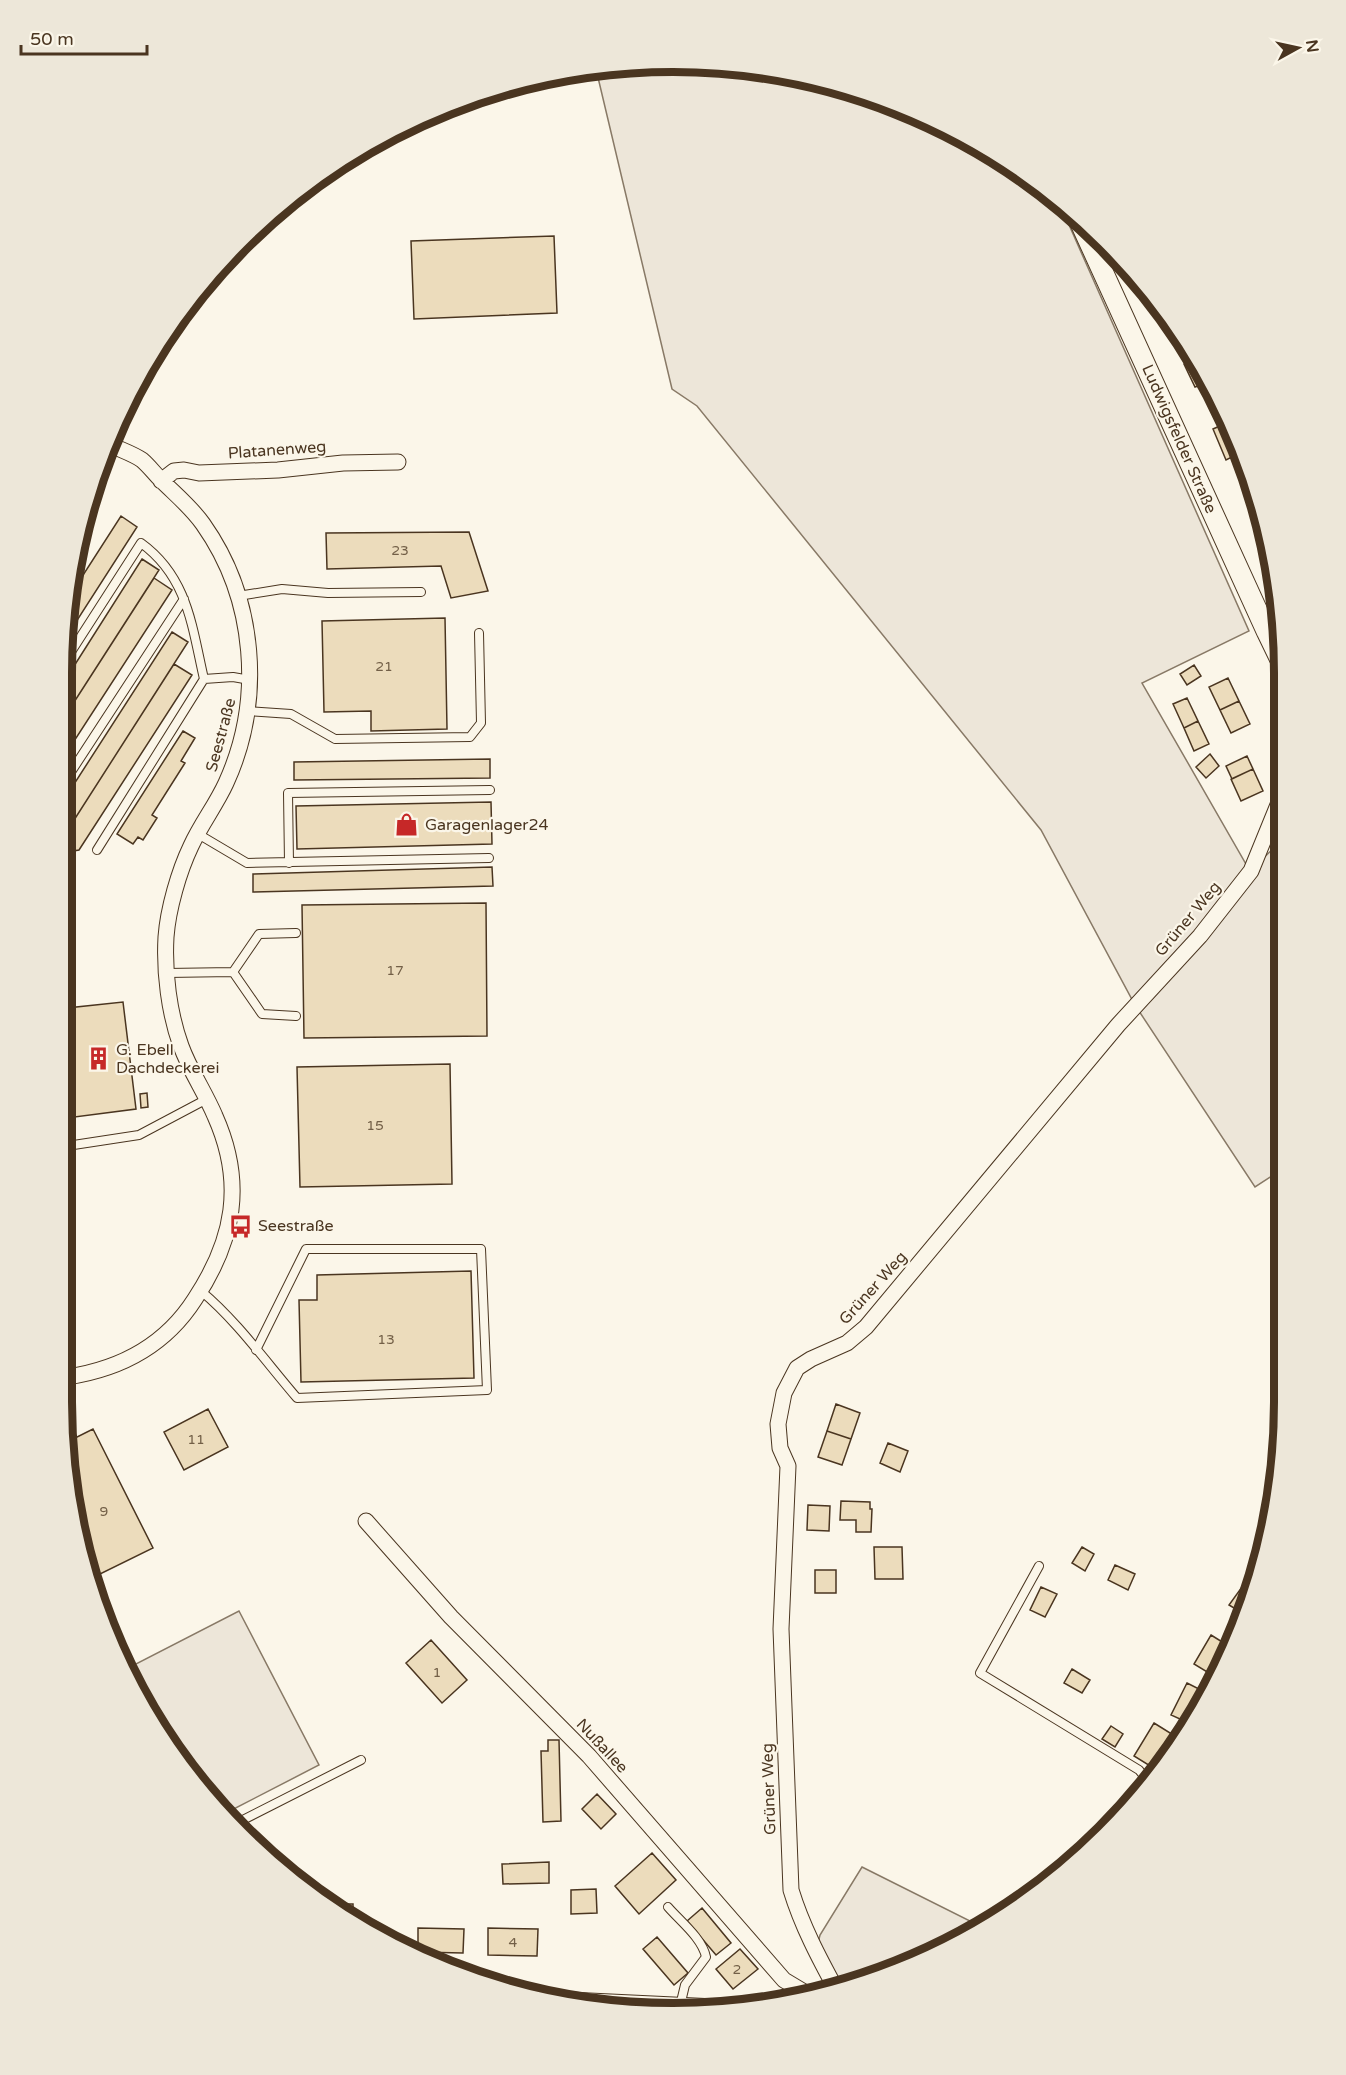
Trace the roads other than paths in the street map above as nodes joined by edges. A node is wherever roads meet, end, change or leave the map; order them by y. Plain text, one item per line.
1 (1087, 238) edge
2 (116, 448) edge
3 (398, 462) dead end
4 (161, 481) junction
5 (421, 592) dead end
6 (238, 596) junction
7 (184, 600) junction
8 (479, 633) dead end
9 (1273, 646) edge
10 (73, 649) edge
11 (204, 679) junction
12 (250, 680) junction
13 (248, 711) junction
14 (72, 769) edge
15 (490, 790) dead end
16 (1274, 815) edge
17 (198, 834) junction
18 (97, 850) dead end
19 (489, 858) dead end
20 (289, 863) junction
21 (296, 933) dead end
22 (233, 972) junction
23 (167, 973) junction
24 (296, 1016) dead end
25 (207, 1099) junction
26 (72, 1145) edge
27 (201, 1291) junction
28 (256, 1350) junction
29 (72, 1376) edge
30 (366, 1521) dead end
31 (1039, 1566) dead end
32 (361, 1760) dead end
33 (1144, 1776) edge
34 (242, 1820) edge
35 (668, 1907) dead end
36 (832, 1982) edge
37 (799, 1989) edge
38 (681, 2003) edge

1 - 9 street, Ludwigsfelder Straße
2 - 4 street, Seestraße
3 - 4 street, Platanenweg
4 - 6 street, Seestraße
5 - 6 lane
6 - 12 street, Seestraße
7 - 10 lane
7 - 11 lane
7 - 14 lane
8 - 13 lane
11 - 12 lane
11 - 18 lane
12 - 13 street, Seestraße
13 - 17 street, Seestraße
15 - 20 lane
16 - 36 street, Grüner Weg
17 - 20 lane
17 - 23 street, Seestraße
19 - 20 lane
21 - 22 lane
22 - 23 lane
22 - 24 lane
23 - 25 street, Seestraße
25 - 26 lane
25 - 27 street, Seestraße
27 - 28 lane
27 - 29 street, Seestraße
28 - 28 lane
30 - 37 street, Nußallee
31 - 33 lane
32 - 34 lane
35 - 38 lane

